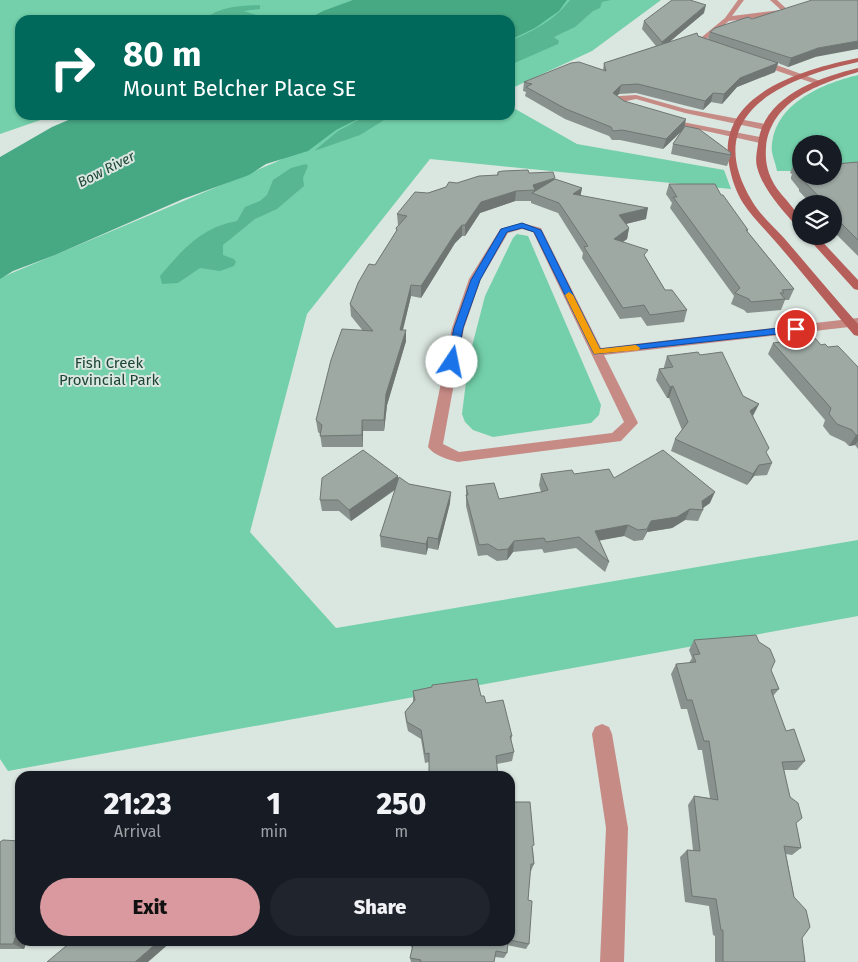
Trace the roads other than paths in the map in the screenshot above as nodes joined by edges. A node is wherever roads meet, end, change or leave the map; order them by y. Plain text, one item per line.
1 (741, 0) edge
2 (773, 0) edge
3 (727, 19) junction
4 (717, 48) edge
5 (745, 57) edge
6 (858, 60) edge
7 (858, 70) edge
8 (800, 75) junction
9 (819, 82) junction
10 (642, 113) edge
11 (660, 118) edge
12 (738, 122) junction
13 (764, 127) junction
14 (733, 135) junction
15 (760, 140) junction
16 (792, 214) edge
17 (819, 245) edge
18 (858, 287) edge
19 (855, 325) edge
20 (597, 352) junction
21 (602, 734) dead end
22 (612, 962) edge

1 - 3 street
2 - 3 street
3 - 4 street
5 - 8 street
6 - 8 street
7 - 9 street
8 - 9 street
8 - 12 street
9 - 13 street
10 - 12 street
11 - 14 street
12 - 13 street
12 - 14 street
13 - 15 street
14 - 15 street
14 - 19 street
15 - 16 street
17 - 18 street
19 - 20 street
20 - 20 street
21 - 22 street

